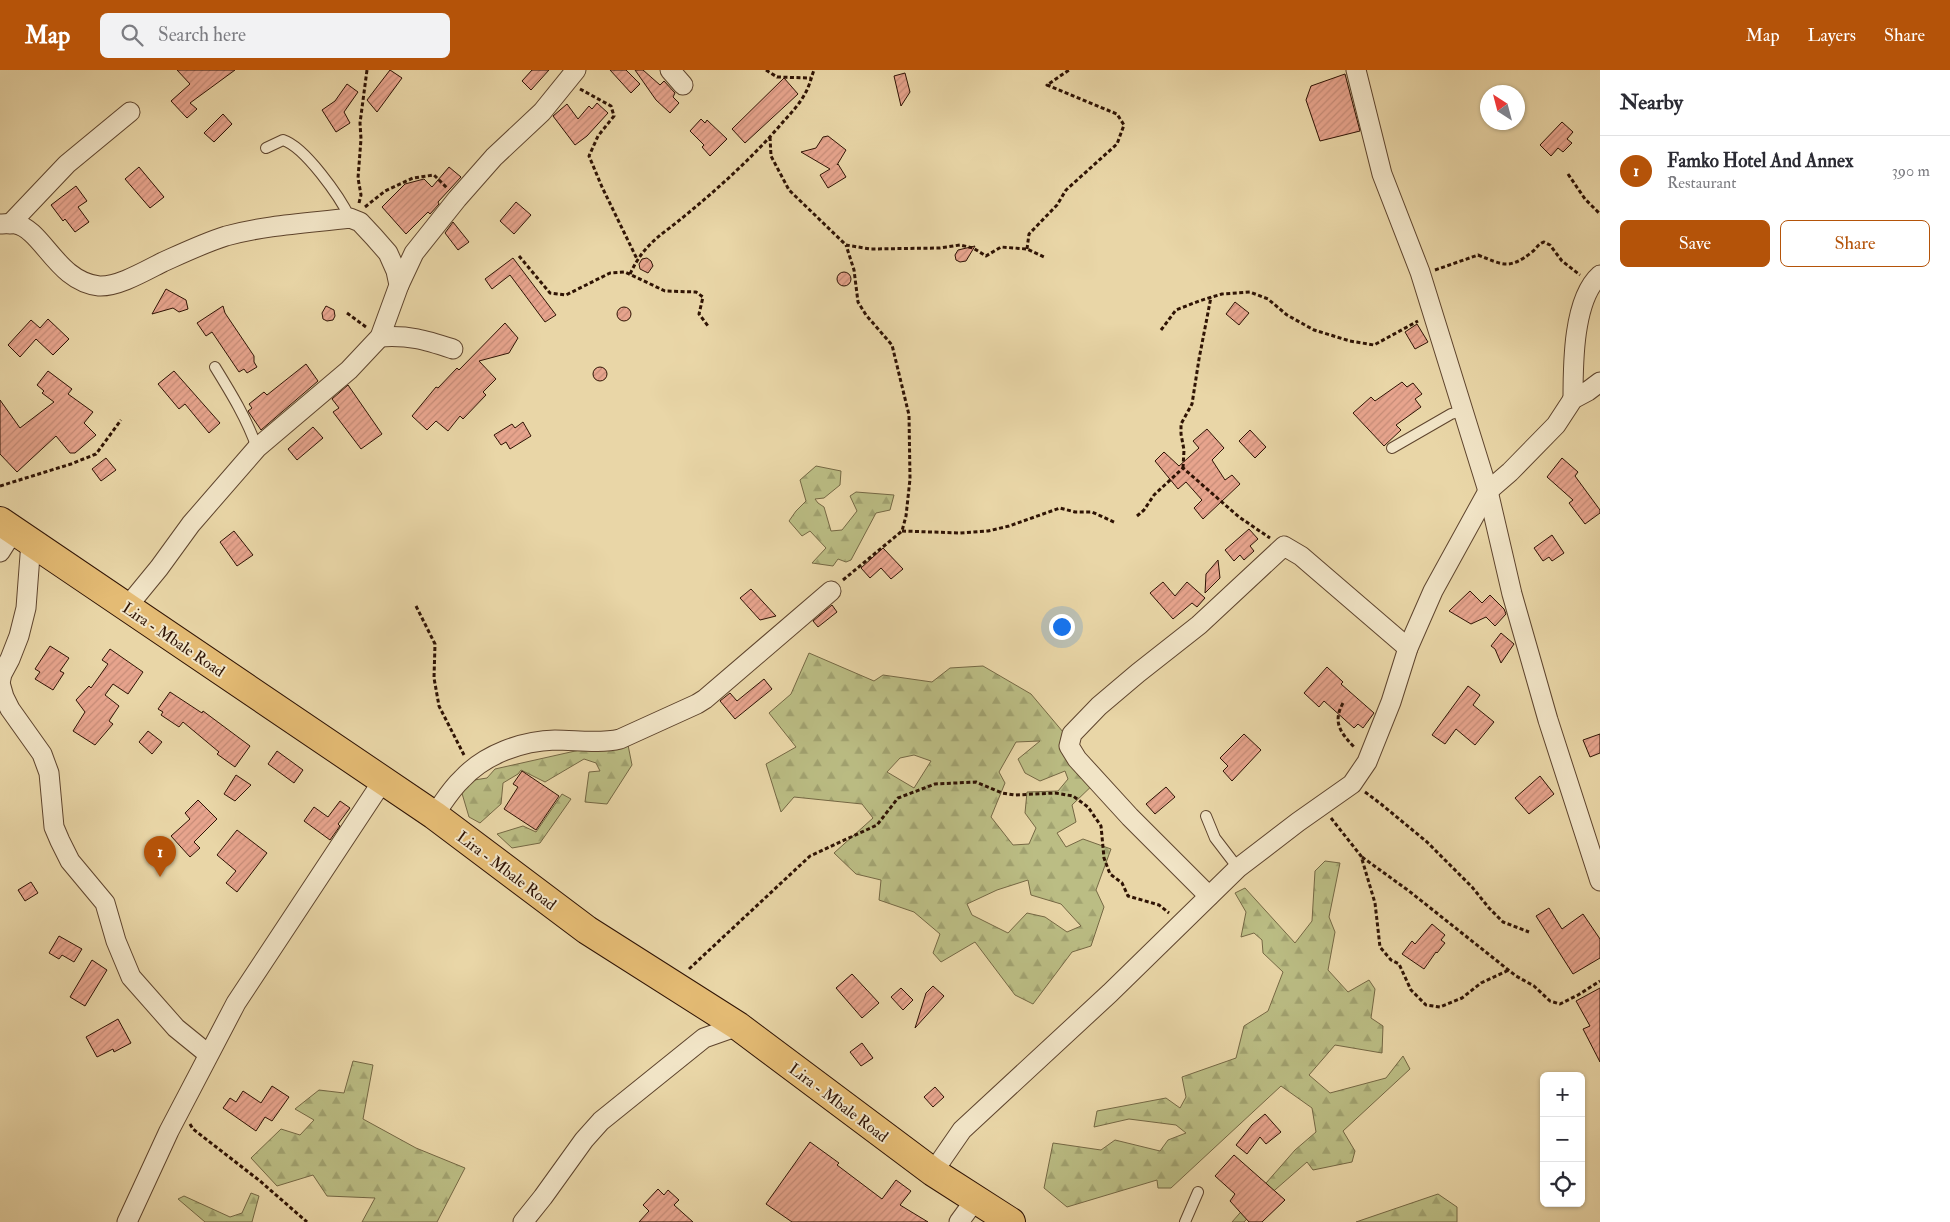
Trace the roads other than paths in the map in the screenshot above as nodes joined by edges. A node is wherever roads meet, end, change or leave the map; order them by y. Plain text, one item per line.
1 (670, 70) edge
2 (1356, 70) edge
3 (572, 76) edge
4 (683, 85) dead end
5 (130, 112) dead end
6 (266, 148) dead end
7 (353, 219) junction
8 (5, 224) edge
9 (1596, 278) edge
10 (399, 284) junction
11 (380, 337) junction
12 (453, 349) dead end
13 (215, 367) dead end
14 (1600, 382) edge
15 (1573, 399) junction
16 (1462, 410) junction
17 (257, 448) junction
18 (1392, 448) dead end
19 (1488, 491) junction
20 (11, 536) edge
21 (831, 591) road end
22 (127, 607) junction
23 (1408, 648) junction
24 (0, 683) edge
25 (382, 782) junction
26 (434, 816) junction
27 (1206, 816) dead end
28 (1238, 868) junction
29 (1600, 881) edge
30 (1209, 896) junction
31 (738, 1026) junction
32 (208, 1054) junction
33 (933, 1172) junction
34 (1198, 1192) dead end
35 (975, 1200) junction
36 (127, 1222) edge
37 (523, 1222) edge
38 (960, 1222) edge
39 (1012, 1222) edge
40 (1185, 1222) edge

1 - 4 street
2 - 16 street
3 - 10 street
5 - 8 street
6 - 7 lane
7 - 8 street
7 - 10 street
9 - 15 street
10 - 11 street
11 - 12 street
11 - 17 street
13 - 17 lane
14 - 15 street
15 - 19 street
16 - 18 lane
16 - 19 street
17 - 22 street
19 - 23 street
19 - 29 street
20 - 22 main road, Lira - Mbale Road
20 - 24 street
21 - 26 street
22 - 25 main road, Lira - Mbale Road
23 - 28 street
23 - 30 street
24 - 32 street
25 - 26 main road, Lira - Mbale Road
25 - 32 street
26 - 31 main road, Lira - Mbale Road
27 - 28 lane
28 - 30 street
30 - 33 street
31 - 33 main road, Lira - Mbale Road
31 - 37 street
32 - 36 street
33 - 35 main road, Lira - Mbale Road
34 - 40 lane
35 - 38 street
35 - 39 main road, Lira - Mbale Road

